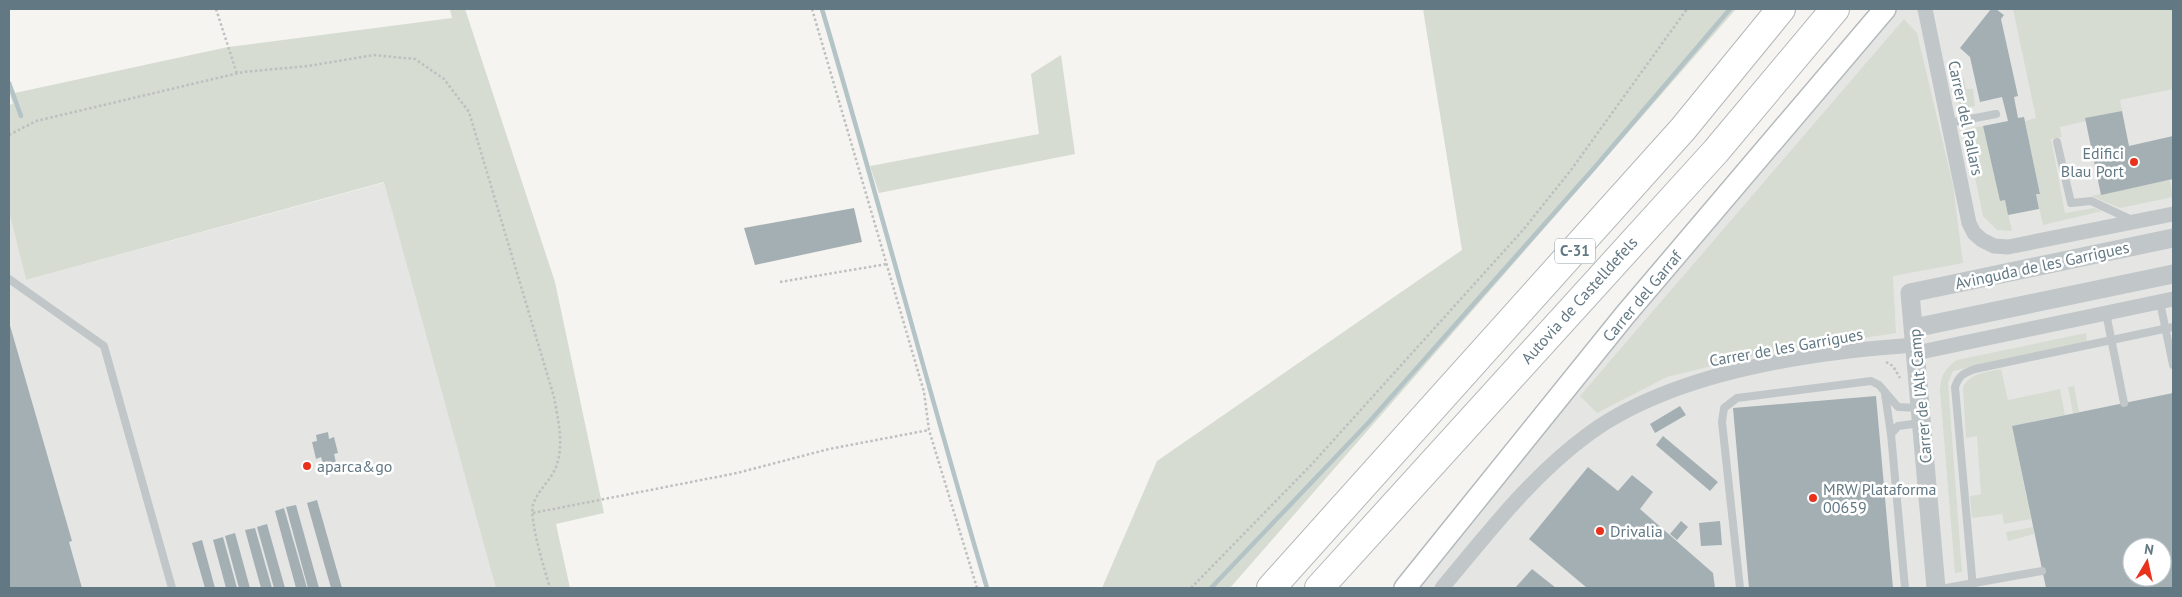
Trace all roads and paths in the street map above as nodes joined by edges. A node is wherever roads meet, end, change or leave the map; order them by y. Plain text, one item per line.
1 (216, 9) edge
2 (812, 9) edge
3 (1687, 9) edge
4 (1781, 9) edge
5 (1835, 9) edge
6 (1885, 9) edge
7 (1925, 9) edge
8 (237, 74) junction
9 (1996, 114) dead end
10 (1949, 123) junction
11 (9, 135) edge
12 (2058, 142) dead end
13 (2173, 214) edge
14 (2136, 222) junction
15 (1974, 233) joint
16 (2173, 238) edge
17 (887, 264) junction
18 (2173, 274) edge
19 (9, 279) edge
20 (780, 282) dead end
21 (1910, 293) joint
22 (2167, 301) edge
23 (2106, 313) junction
24 (2169, 328) edge
25 (2111, 340) junction
26 (1915, 342) junction
27 (2173, 365) edge
28 (1884, 392) junction
29 (2124, 403) dead end
30 (1922, 415) junction
31 (929, 430) junction
32 (1891, 434) junction
33 (533, 513) junction
34 (2042, 571) dead end
35 (1973, 587) edge
36 (172, 588) edge
37 (550, 588) edge
38 (977, 588) edge
39 (1191, 588) edge
40 (1271, 588) edge
41 (1319, 588) edge
42 (1406, 588) edge
43 (1442, 588) edge
44 (1740, 588) edge
45 (1905, 588) edge
46 (1936, 588) edge
47 (1946, 588) edge

1 - 8 path
2 - 17 path
3 - 39 path
4 - 40 highway, C-31
5 - 41 highway, Autovia de Castelldefels / C-31
6 - 42 main road, Carrer del Garraf
7 - 10 street, Carrer del Pallars
8 - 11 path
8 - 33 path
9 - 10 lane
10 - 15 street, Carrer del Pallars
12 - 14 lane
13 - 14 street, Avinguda de les Garrigues
14 - 15 street, Avinguda de les Garrigues
16 - 21 street, Avinguda de les Garrigues
17 - 20 path
17 - 31 path
18 - 26 street
19 - 36 lane
21 - 26 street, Carrer de l'Alt Camp
22 - 23 street
22 - 24 lane
23 - 25 lane
23 - 26 street
24 - 25 lane
24 - 27 lane
25 - 29 lane
25 - 35 lane
26 - 30 street, Carrer de l'Alt Camp
26 - 43 street, Carrer de les Garrigues
28 - 30 lane
28 - 32 lane
28 - 44 lane
30 - 32 lane
30 - 46 street, Carrer de l'Alt Camp
31 - 33 path
31 - 38 path
32 - 45 lane
33 - 37 path
34 - 35 lane
35 - 47 lane

